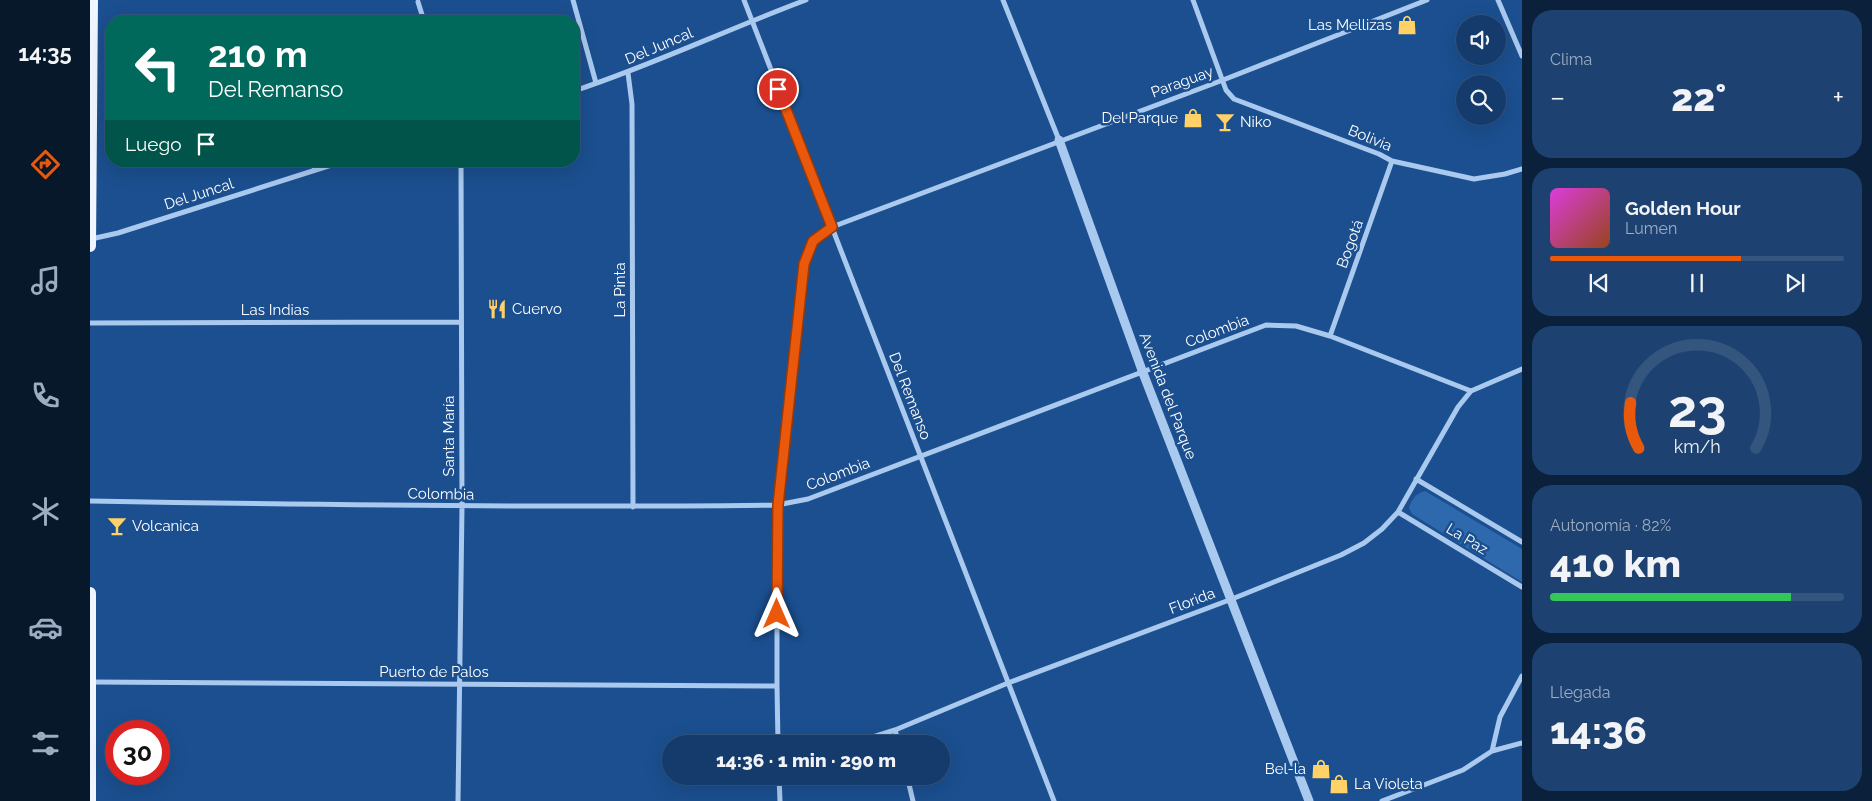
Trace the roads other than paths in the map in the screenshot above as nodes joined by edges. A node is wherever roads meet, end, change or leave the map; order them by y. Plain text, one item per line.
1 (92, 0) edge
2 (573, 0) edge
3 (744, 0) edge
4 (806, 0) edge
5 (1003, 0) edge
6 (1193, 0) edge
7 (1427, 0) edge
8 (1498, 0) edge
9 (418, 2) dead end
10 (422, 15) edge
11 (577, 15) edge
12 (752, 20) junction
13 (580, 25) edge
14 (1522, 56) edge
15 (628, 73) junction
16 (1223, 80) junction
17 (596, 83) junction
18 (580, 89) edge
19 (1059, 140) junction
20 (1392, 161) junction
21 (314, 167) edge
22 (325, 167) edge
23 (461, 167) edge
24 (1522, 169) edge
25 (315, 170) junction
26 (832, 227) junction
27 (90, 239) edge
28 (90, 246) edge
29 (461, 322) junction
30 (90, 323) edge
31 (1330, 336) junction
32 (1522, 369) edge
33 (1144, 372) junction
34 (1471, 391) junction
35 (919, 456) junction
36 (1416, 479) junction
37 (90, 501) edge
38 (778, 505) junction
39 (462, 507) junction
40 (632, 507) junction
41 (1398, 512) junction
42 (1522, 542) edge
43 (1522, 587) edge
44 (90, 593) edge
45 (1232, 599) junction
46 (1522, 676) edge
47 (91, 682) edge
48 (1008, 683) junction
49 (459, 684) junction
50 (777, 686) junction
51 (895, 730) junction
52 (778, 735) edge
53 (879, 735) edge
54 (896, 735) edge
55 (1522, 743) edge
56 (1492, 751) junction
57 (779, 785) edge
58 (909, 785) edge
59 (90, 801) edge
60 (458, 801) edge
61 (780, 801) edge
62 (913, 801) edge
63 (1054, 801) edge
64 (1309, 801) edge
65 (1382, 801) edge

1 - 27 main road
2 - 11 street
3 - 12 street, Del Remanso
4 - 12 street, Del Juncal
5 - 19 street, Avenida del Parque
6 - 16 street, Bolivia
7 - 16 street, Paraguay
8 - 14 street
9 - 10 street
12 - 15 street, Del Juncal
12 - 26 street, Del Remanso
13 - 17 street
15 - 17 street, Del Juncal
15 - 40 street, La Pinta
16 - 19 street, Paraguay
16 - 20 street, Bolivia
17 - 18 street, Del Juncal
19 - 26 street, Paraguay
19 - 33 street, Avenida del Parque
20 - 24 street, Bolivia
20 - 31 street, Bogotá
21 - 25 street
22 - 25 street, Del Juncal
23 - 29 street, Santa María
25 - 27 street, Del Juncal
26 - 35 street, Del Remanso
26 - 38 street, Paraguay
27 - 28 main road
29 - 30 street, Las Indias
29 - 39 street, Santa María
31 - 33 street, Colombia
31 - 34 street, Colombia
32 - 34 street
33 - 35 street, Colombia
33 - 45 street, Avenida del Parque
34 - 36 street, Florida
35 - 38 street, Colombia
35 - 48 street, Del Remanso
36 - 41 street, Florida
36 - 42 street, La Paz
37 - 39 street, Colombia
38 - 40 street, Colombia
38 - 50 street, Paraguay
39 - 40 street, Colombia
39 - 49 street, Santa María
41 - 43 street, La Paz
41 - 45 street, Florida
44 - 47 main road
45 - 48 street, Florida
45 - 64 street, Avenida del Parque
46 - 56 street
47 - 49 street, Puerto de Palos
47 - 59 main road
48 - 51 street, Florida
48 - 63 street, Del Remanso
49 - 50 street, Puerto de Palos
49 - 60 street, Santa María
50 - 52 street, Paraguay
51 - 53 street, Florida
51 - 54 street
55 - 56 street
56 - 65 street
57 - 61 street
58 - 62 street

